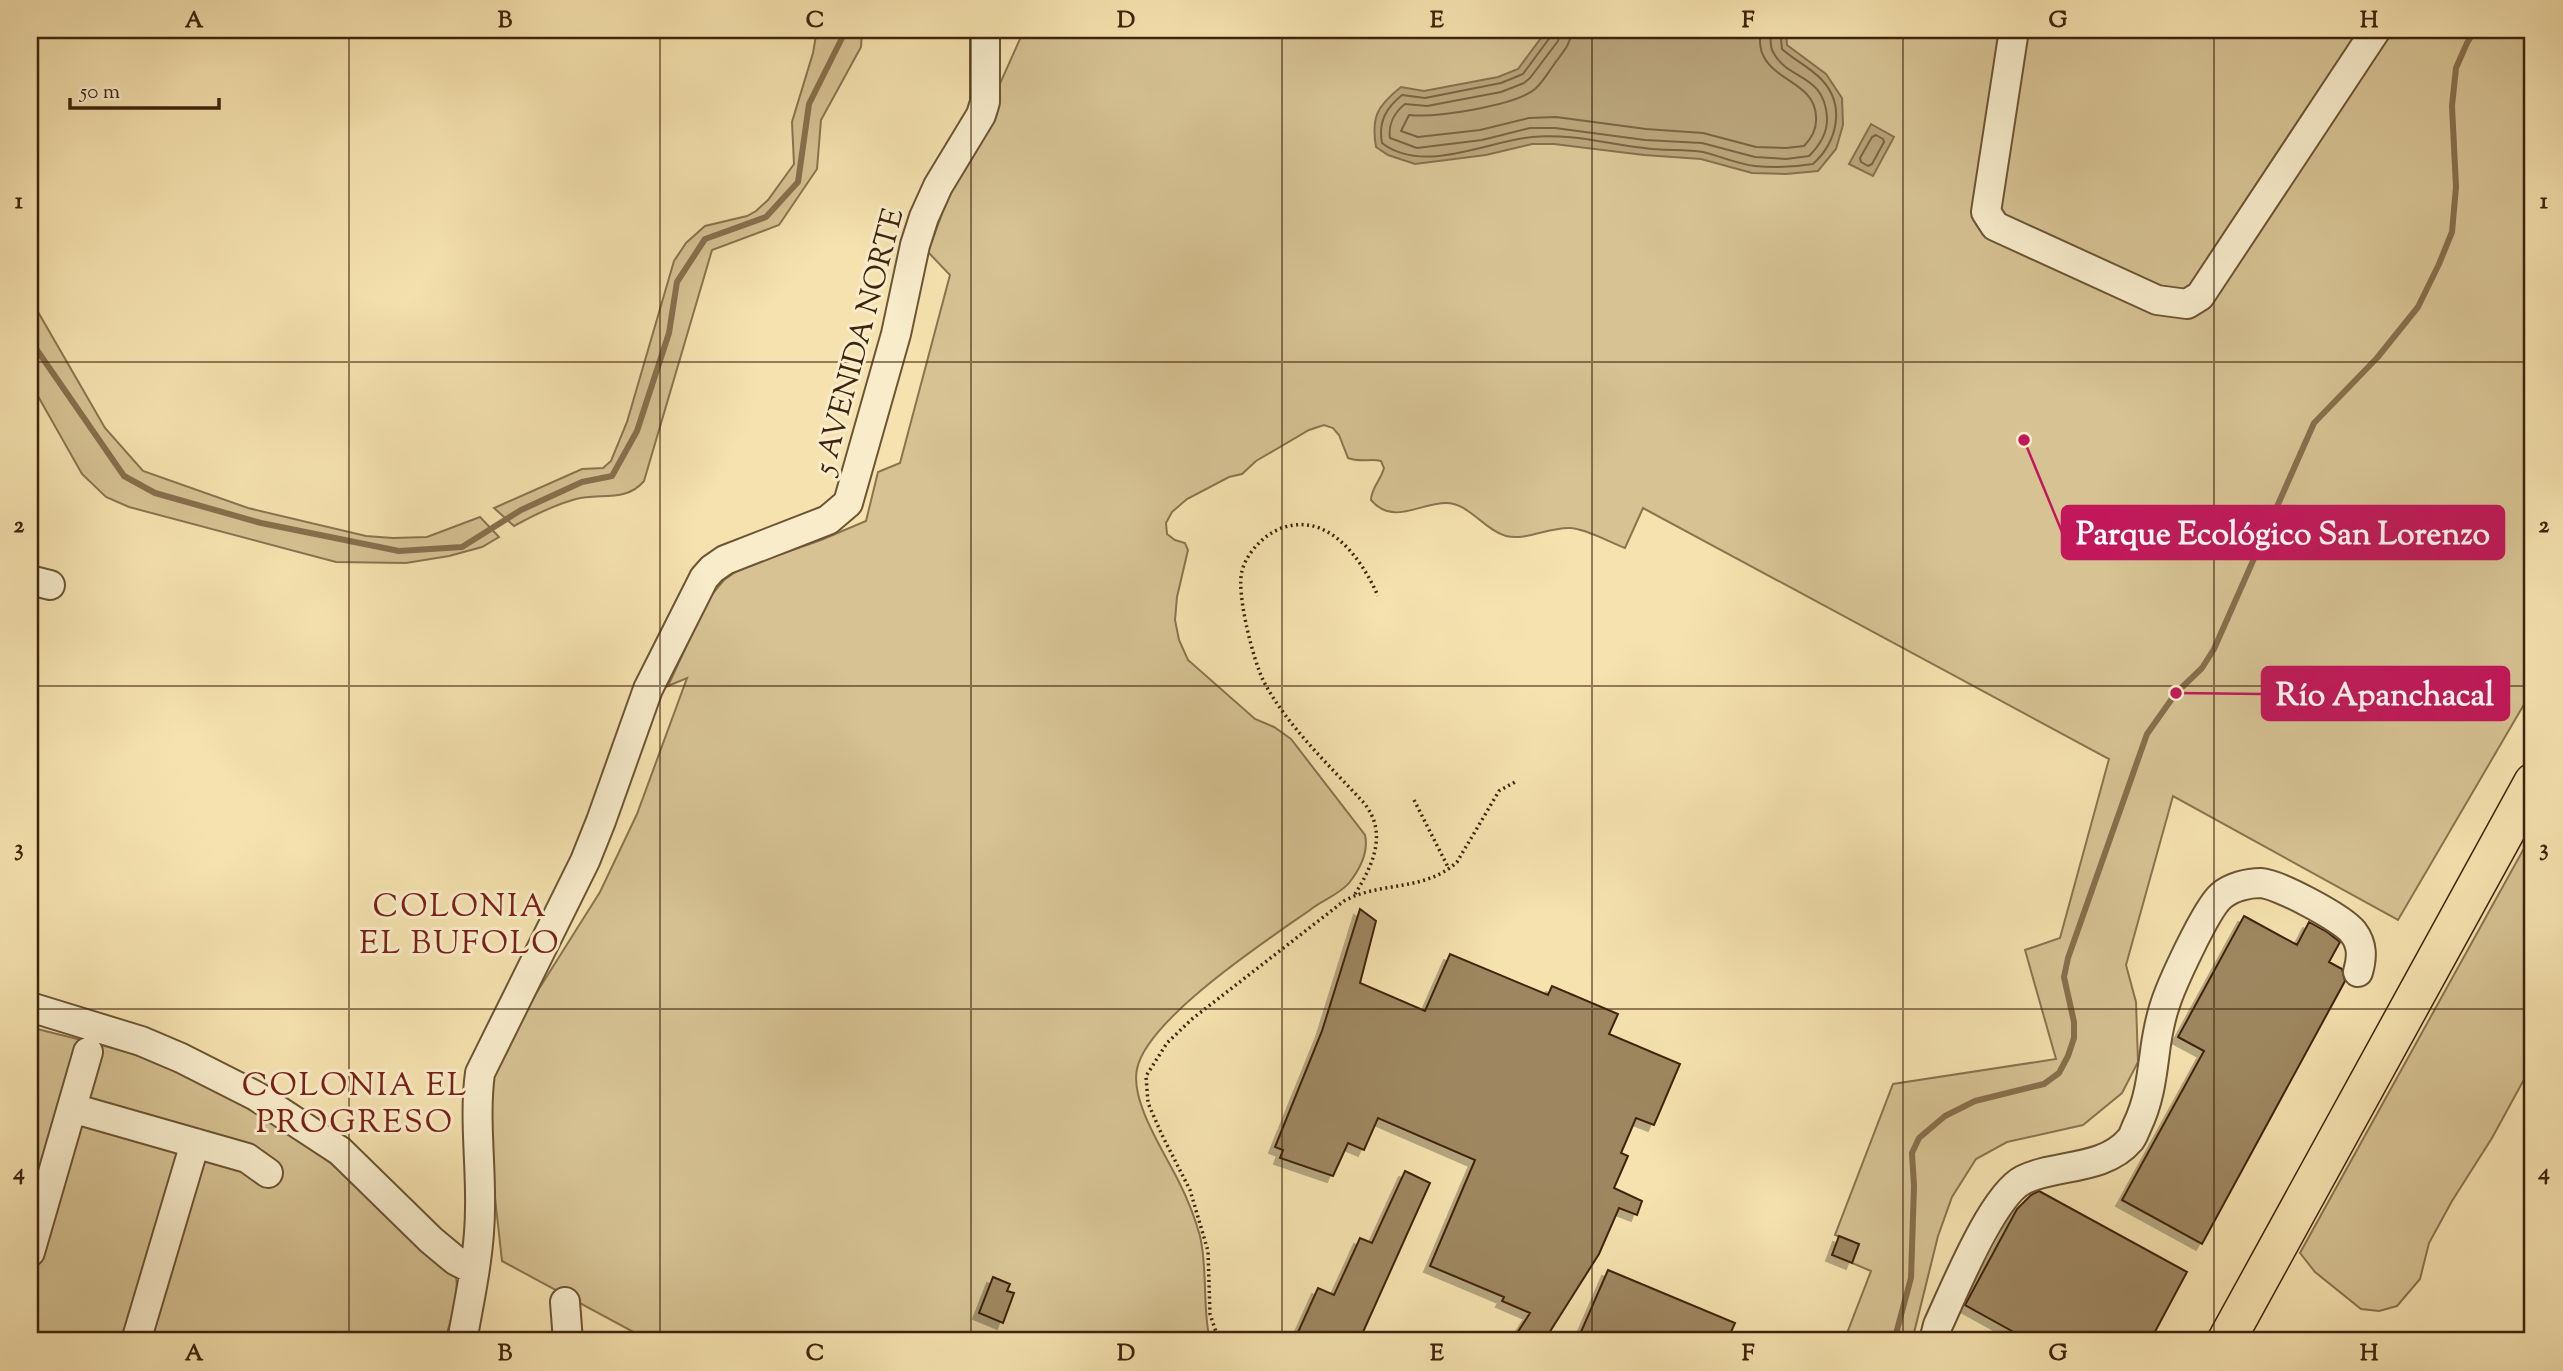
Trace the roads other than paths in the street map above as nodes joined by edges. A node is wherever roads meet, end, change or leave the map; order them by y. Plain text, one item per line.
1 (985, 30) edge
2 (2014, 30) edge
3 (2376, 30) edge
4 (2533, 782) edge
5 (2358, 972) dead end
6 (30, 1007) edge
7 (88, 1052) dead end
8 (72, 1108) junction
9 (195, 1143) junction
10 (268, 1173) dead end
11 (30, 1252) edge
12 (474, 1270) junction
13 (565, 1302) dead end
14 (136, 1341) edge
15 (463, 1341) edge
16 (568, 1341) edge
17 (1934, 1341) edge
18 (2226, 1341) edge

1 - 12 street, 5 AVENIDA NORTE
2 - 3 street
4 - 18 main road
5 - 17 street
6 - 12 street
7 - 8 street
8 - 9 street
8 - 11 street
9 - 10 street
9 - 14 street
12 - 15 street, 5 AVENIDA NORTE
13 - 16 street

